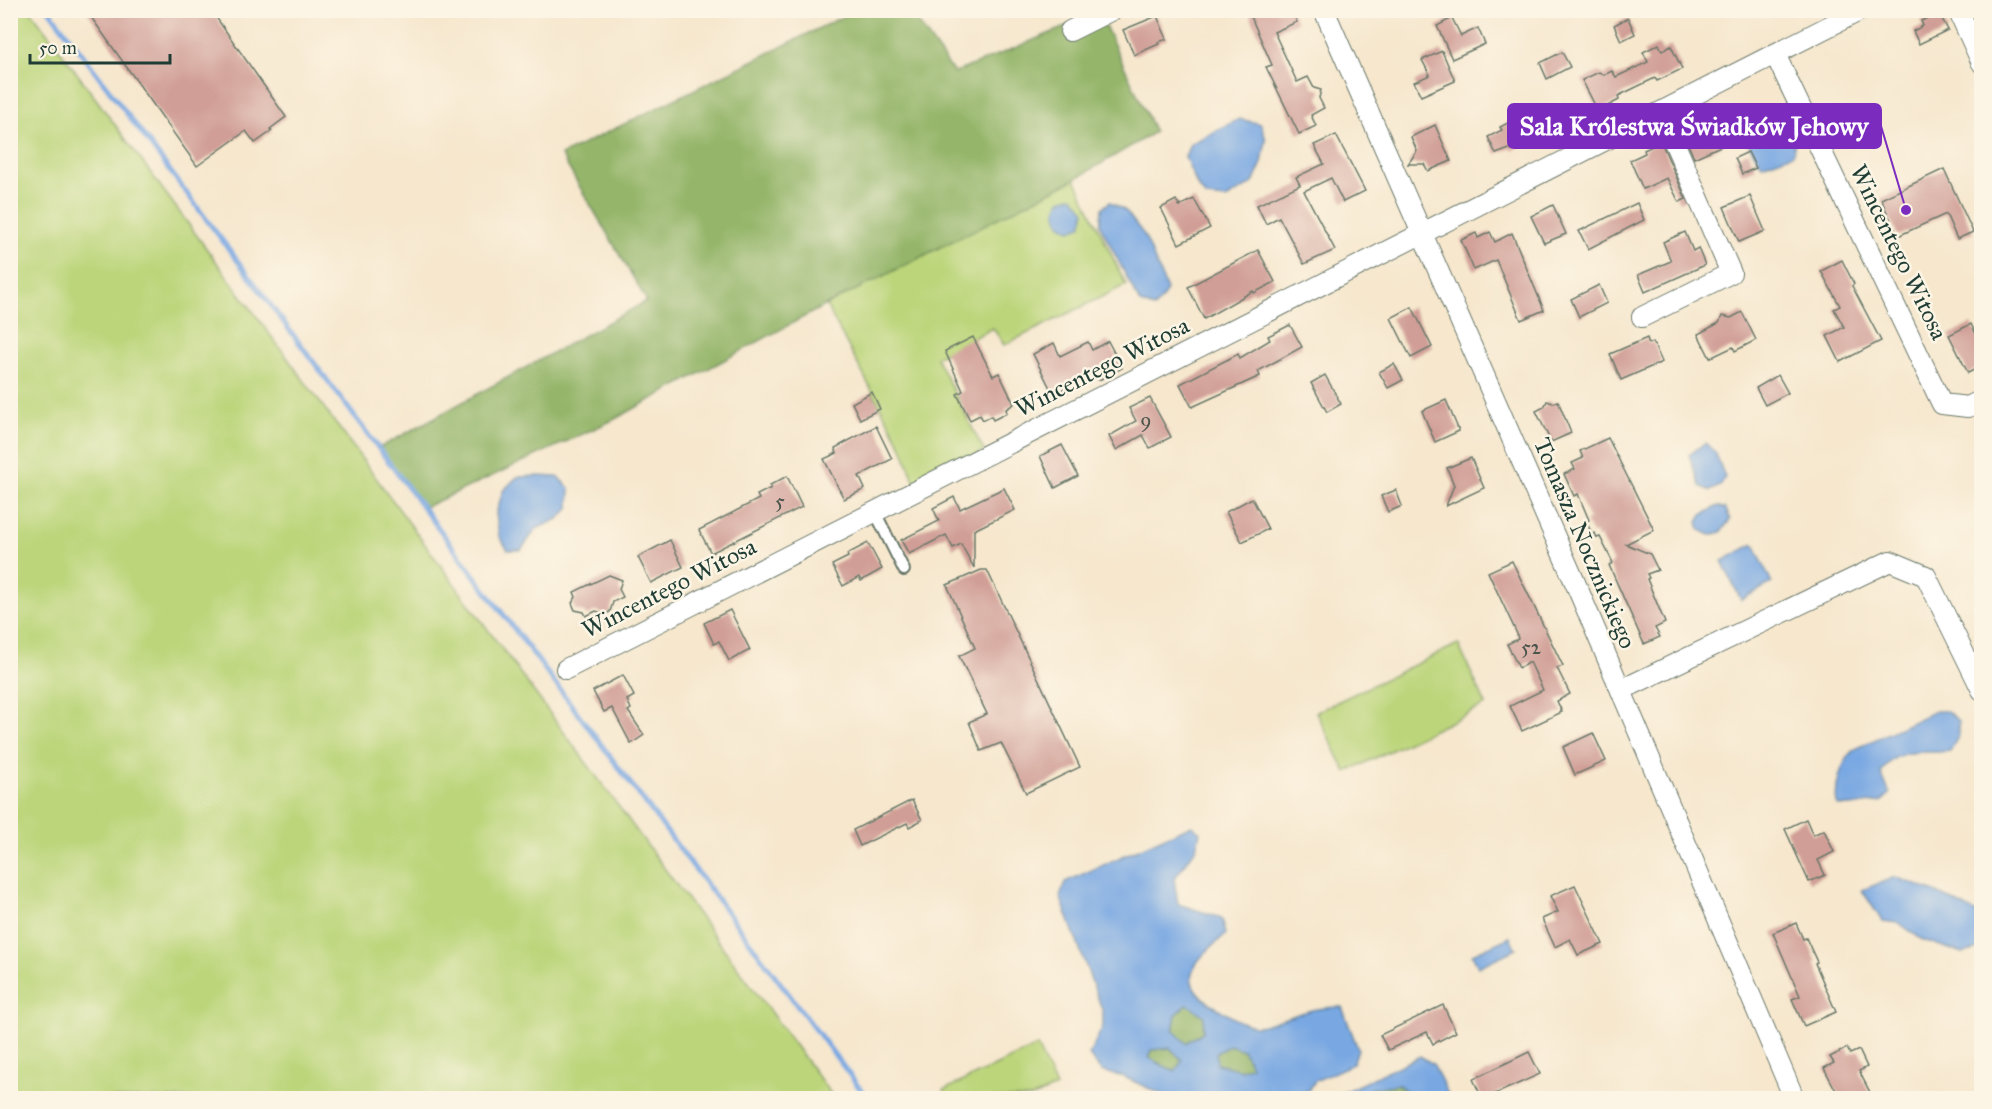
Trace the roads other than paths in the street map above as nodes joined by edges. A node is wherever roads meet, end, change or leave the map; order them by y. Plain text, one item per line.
1 (1112, 10) edge
2 (1324, 10) edge
3 (1861, 10) edge
4 (1958, 10) edge
5 (1070, 31) dead end
6 (1775, 54) junction
7 (1982, 63) edge
8 (1661, 112) junction
9 (1423, 233) junction
10 (1642, 317) dead end
11 (1982, 400) edge
12 (874, 512) junction
13 (904, 570) dead end
14 (567, 669) dead end
15 (1621, 690) junction
16 (1982, 690) edge
17 (1794, 1098) edge

1 - 5 street
2 - 9 street, Tomasza Nocznickiego
3 - 6 street, Wincentego Witosa
4 - 7 street
6 - 8 street, Wincentego Witosa
6 - 11 street, Wincentego Witosa
8 - 9 street, Wincentego Witosa
8 - 10 street
9 - 12 street, Wincentego Witosa
9 - 15 street, Tomasza Nocznickiego
12 - 13 lane
12 - 14 street, Wincentego Witosa
15 - 16 street
15 - 17 street, Tomasza Nocznickiego

